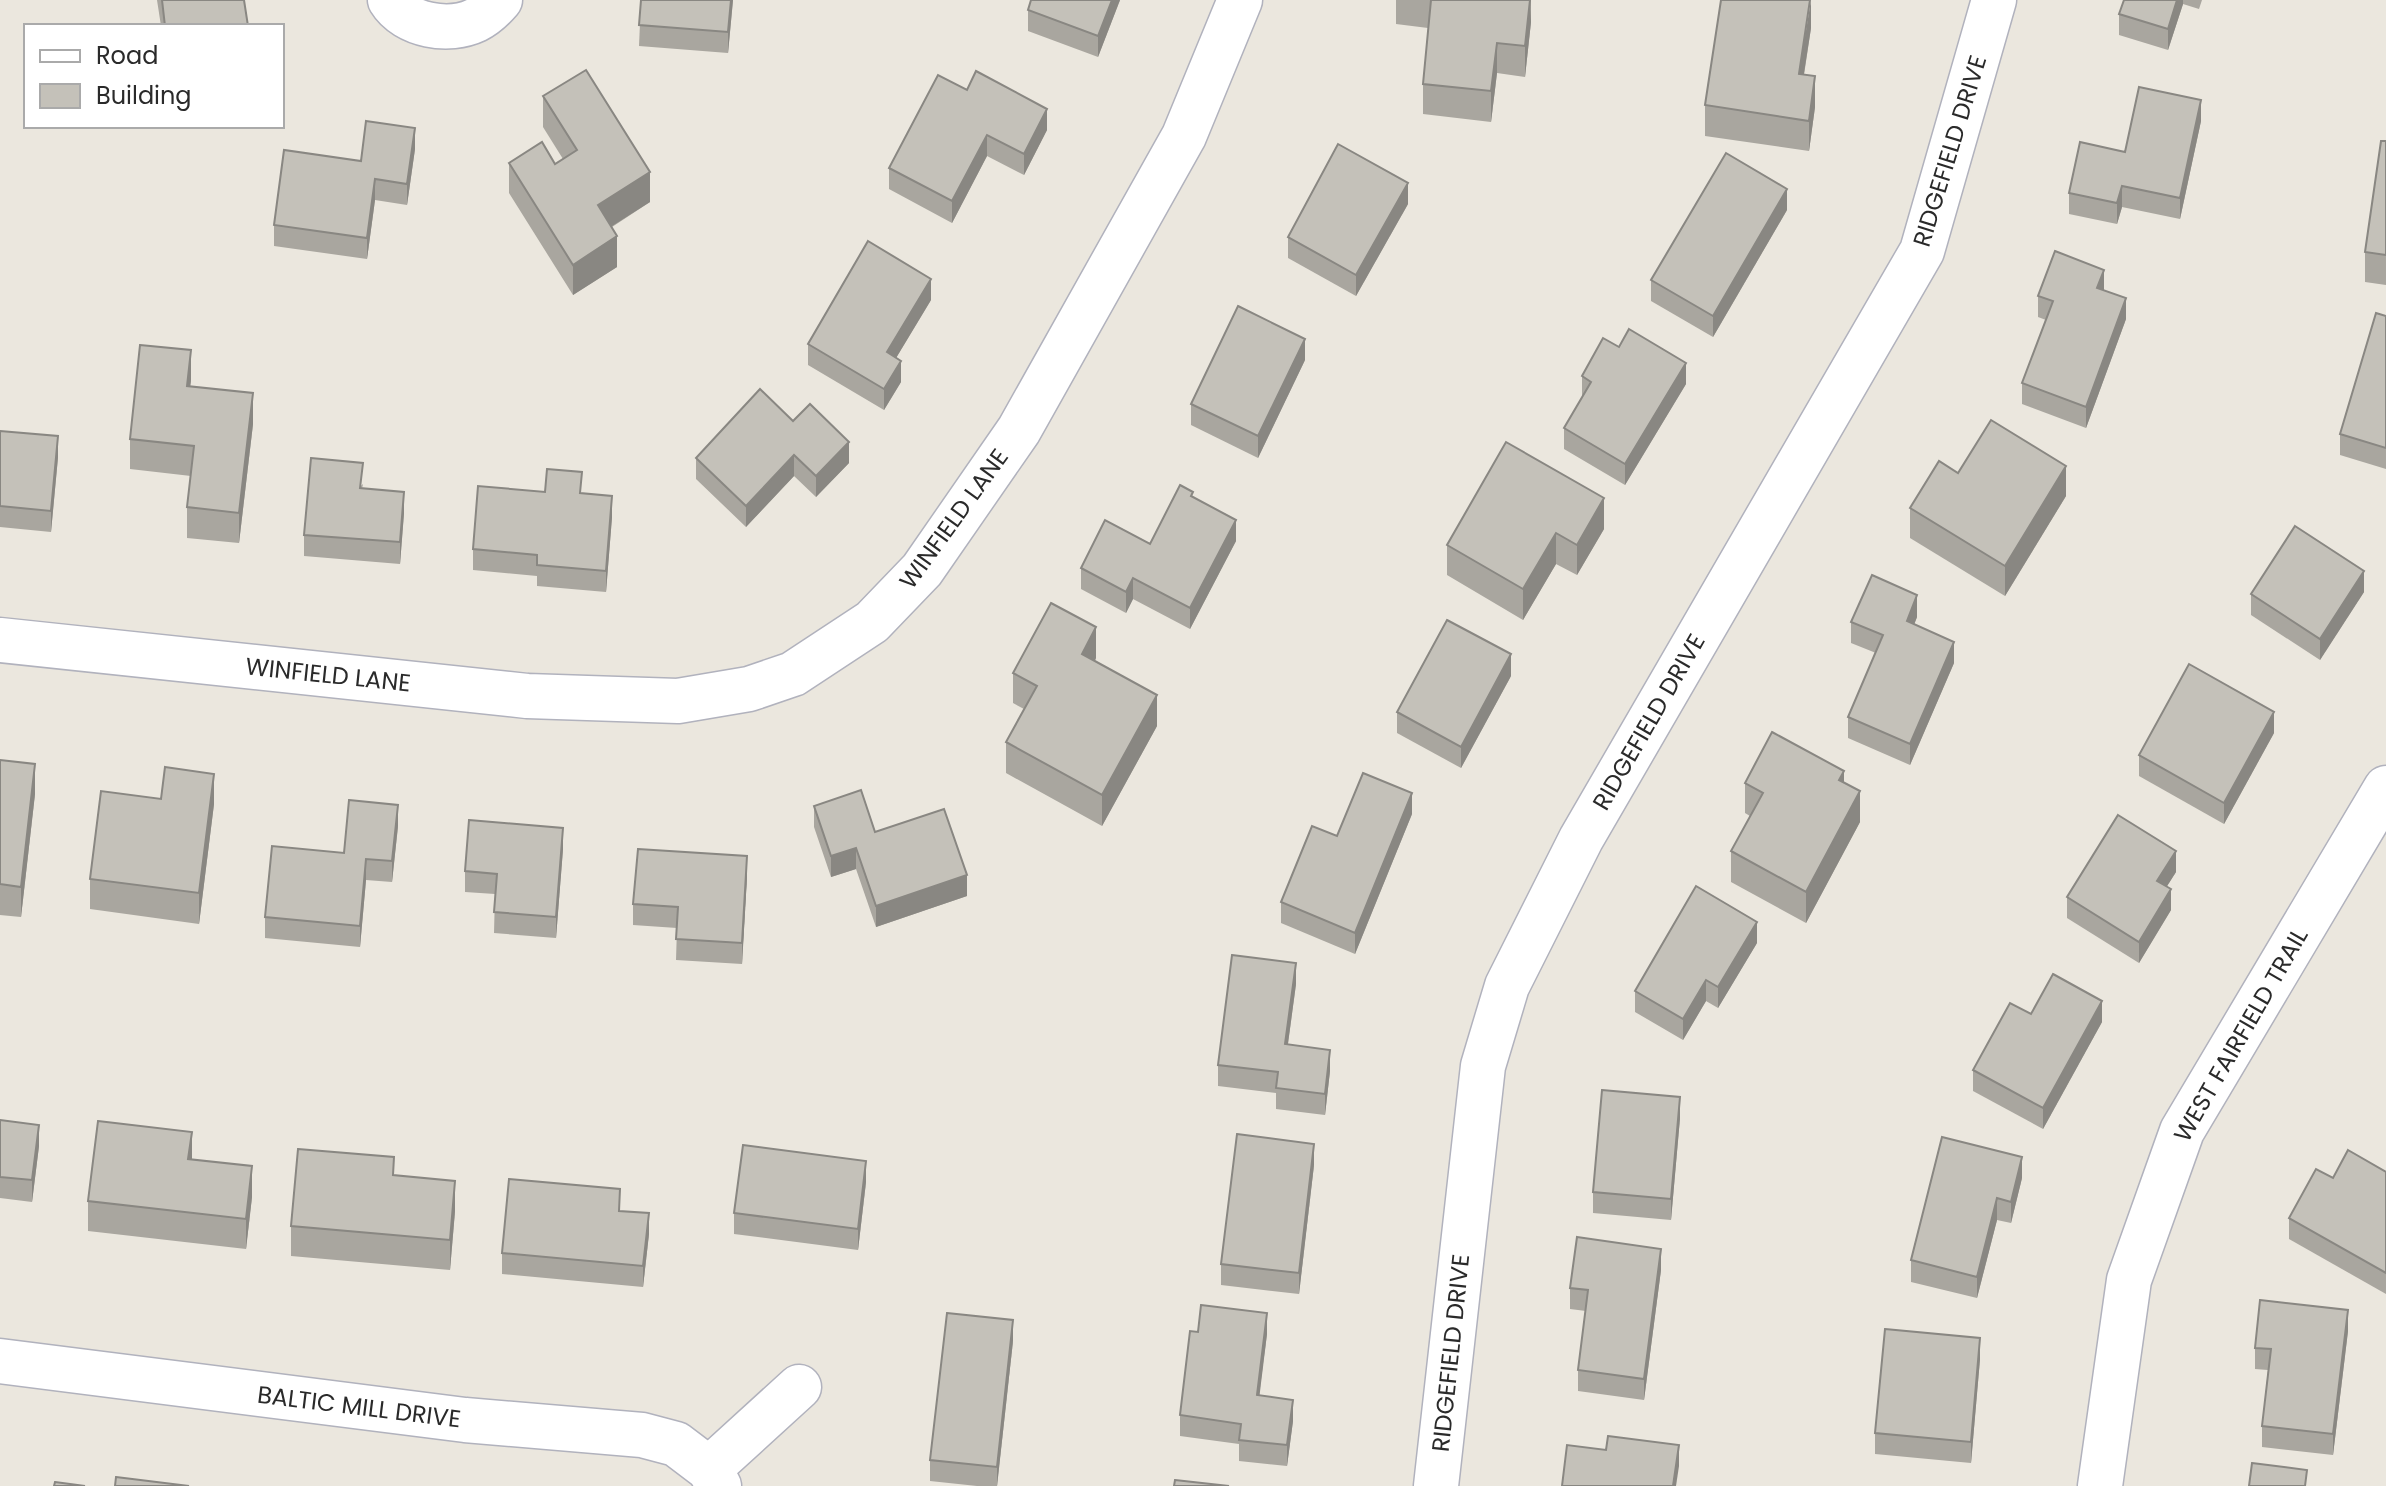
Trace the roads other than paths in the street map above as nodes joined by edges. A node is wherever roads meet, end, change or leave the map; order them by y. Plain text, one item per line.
1 (390, 0) edge
2 (500, 0) edge
3 (1240, 0) edge
4 (1994, 0) edge
5 (0, 640) edge
6 (2386, 788) edge
7 (0, 1361) edge
8 (799, 1387) dead end
9 (714, 1477) edge
10 (1436, 1486) edge
11 (2100, 1486) edge

1 - 2 street
3 - 5 street, WINFIELD LANE
4 - 10 street, RIDGEFIELD DRIVE
6 - 11 street, WEST FAIRFIELD TRAIL
7 - 9 street, BALTIC MILL DRIVE
8 - 9 street

